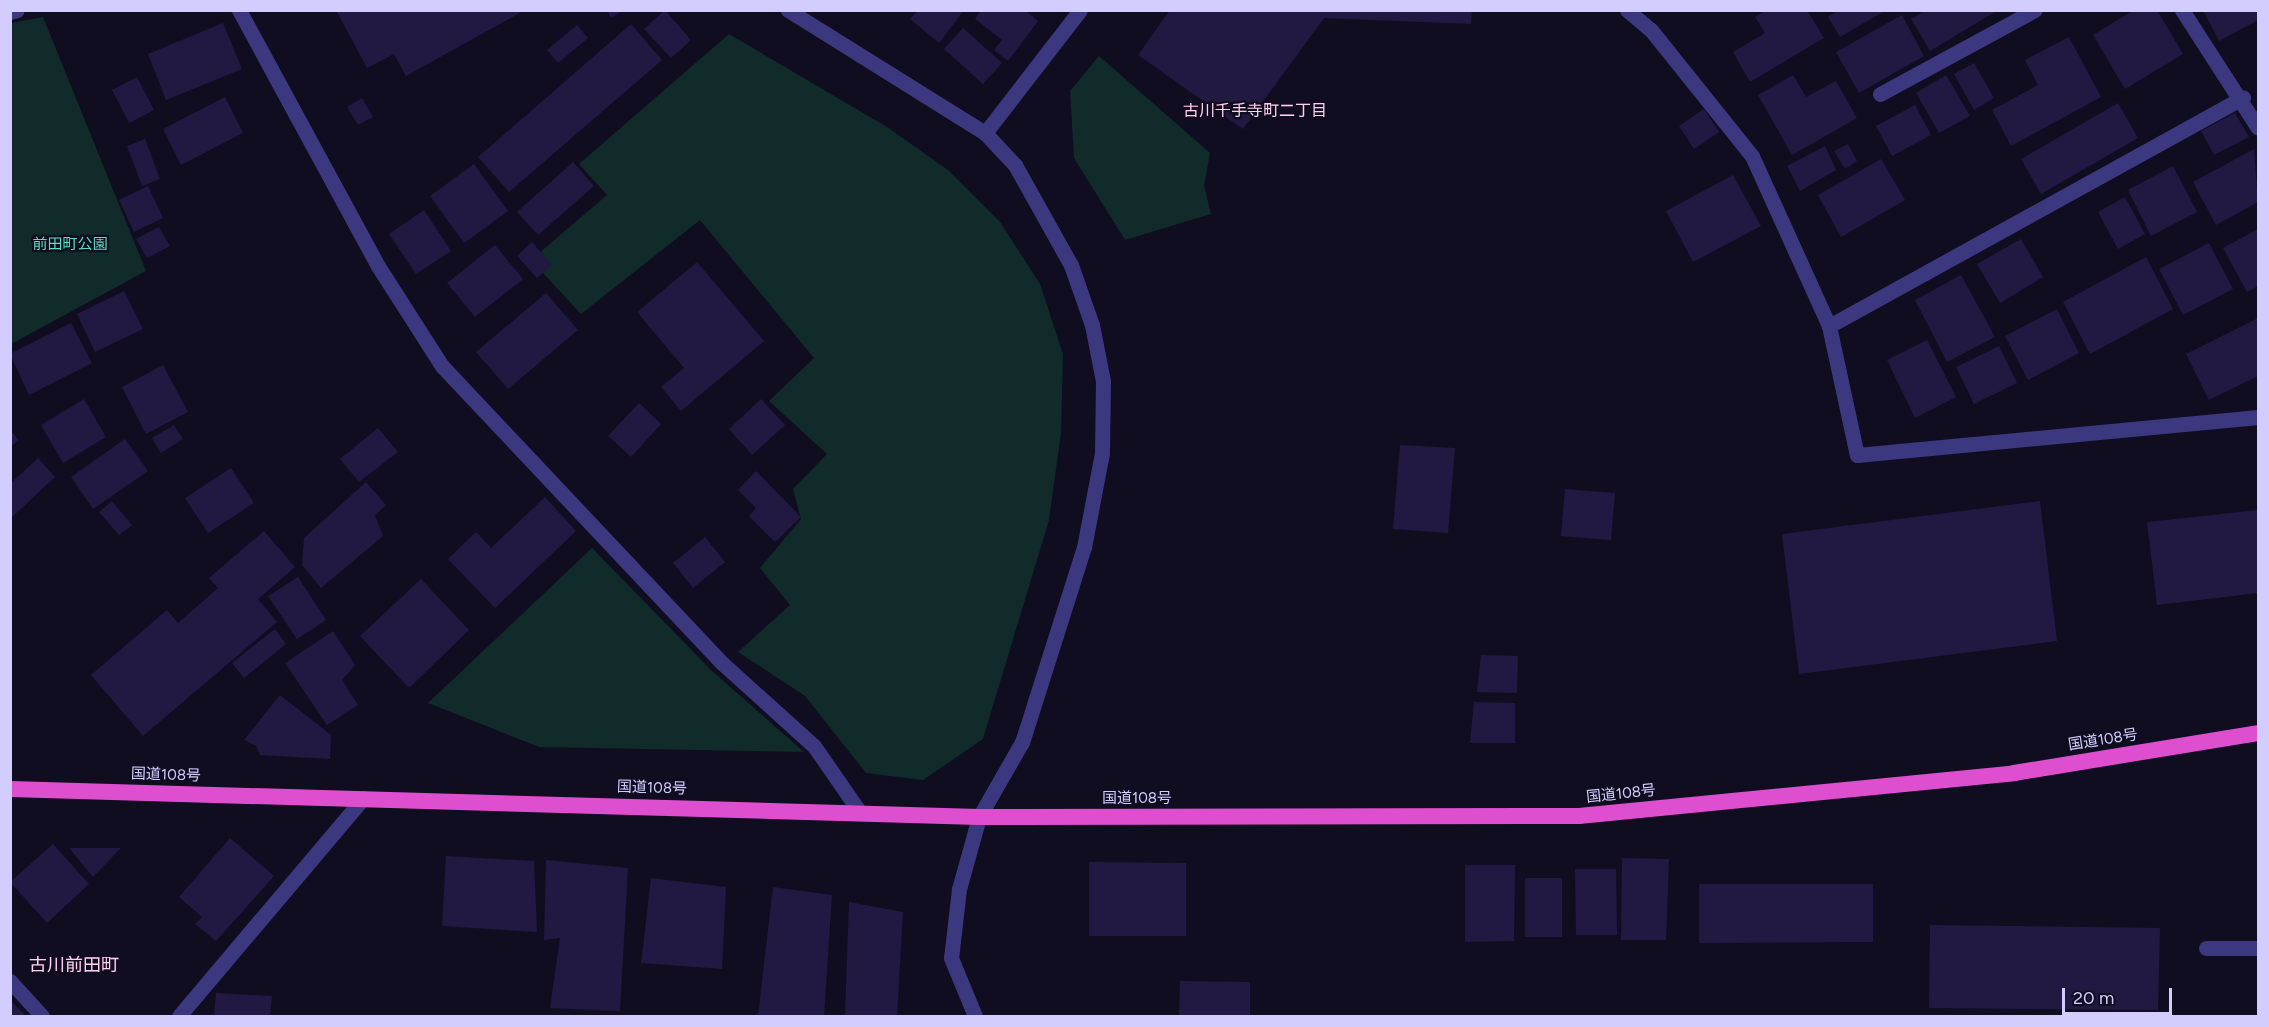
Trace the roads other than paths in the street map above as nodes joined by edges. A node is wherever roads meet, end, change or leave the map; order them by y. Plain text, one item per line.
1 (17, 10) edge
2 (239, 10) edge
3 (788, 10) edge
4 (1627, 10) edge
5 (2035, 10) edge
6 (2182, 10) edge
7 (10, 12) edge
8 (1072, 13) edge
9 (1880, 94) dead end
10 (2243, 97) junction
11 (2259, 128) edge
12 (985, 133) junction
13 (1829, 326) junction
14 (2259, 417) edge
15 (2259, 733) edge
16 (10, 789) edge
17 (363, 798) junction
18 (859, 812) junction
19 (979, 817) junction
20 (2206, 948) dead end
21 (2259, 948) edge
22 (10, 981) edge
23 (42, 1017) edge
24 (179, 1017) edge
25 (975, 1017) edge

1 - 7 street
2 - 18 street
3 - 12 street
4 - 13 street
5 - 9 street
6 - 10 street
8 - 12 street
10 - 11 street
10 - 13 street
12 - 19 street
13 - 14 street
15 - 19 highway, 国道108号
16 - 17 highway, 国道108号
17 - 18 highway, 国道108号
17 - 24 street
18 - 19 highway, 国道108号
19 - 25 street
20 - 21 street
22 - 23 street

